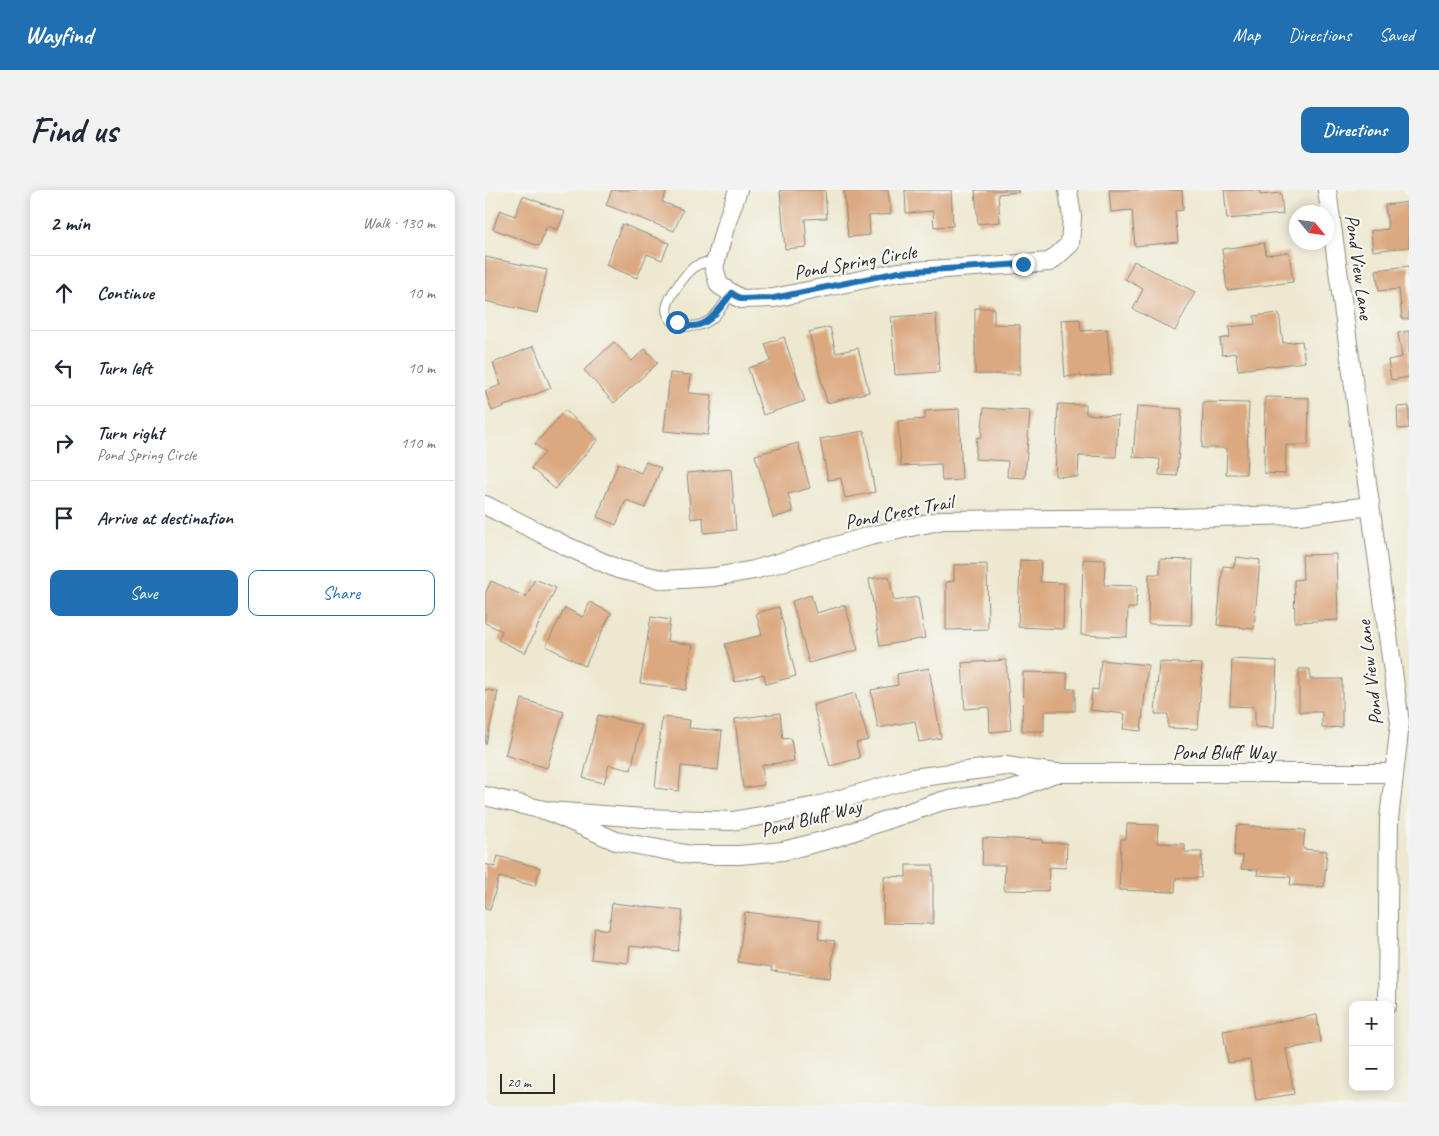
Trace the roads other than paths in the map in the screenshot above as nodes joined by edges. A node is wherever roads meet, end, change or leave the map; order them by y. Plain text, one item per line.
1 (738, 190) edge
2 (1068, 190) edge
3 (1327, 190) edge
4 (716, 260) junction
5 (732, 293) junction
6 (485, 505) edge
7 (1370, 506) junction
8 (1055, 773) junction
9 (1394, 773) junction
10 (485, 796) edge
11 (548, 811) junction
12 (1387, 1001) edge

1 - 4 street
2 - 5 street, Pond Spring Circle
3 - 7 street, Pond View Lane
4 - 5 street
4 - 5 lane
6 - 7 street, Pond Crest Trail
7 - 9 street, Pond View Lane
8 - 9 street, Pond Bluff Way
8 - 11 street, Pond Bluff Way
8 - 11 street, Pond Bluff Way
9 - 12 street, Pond View Lane
10 - 11 street, Pond Bluff Way

